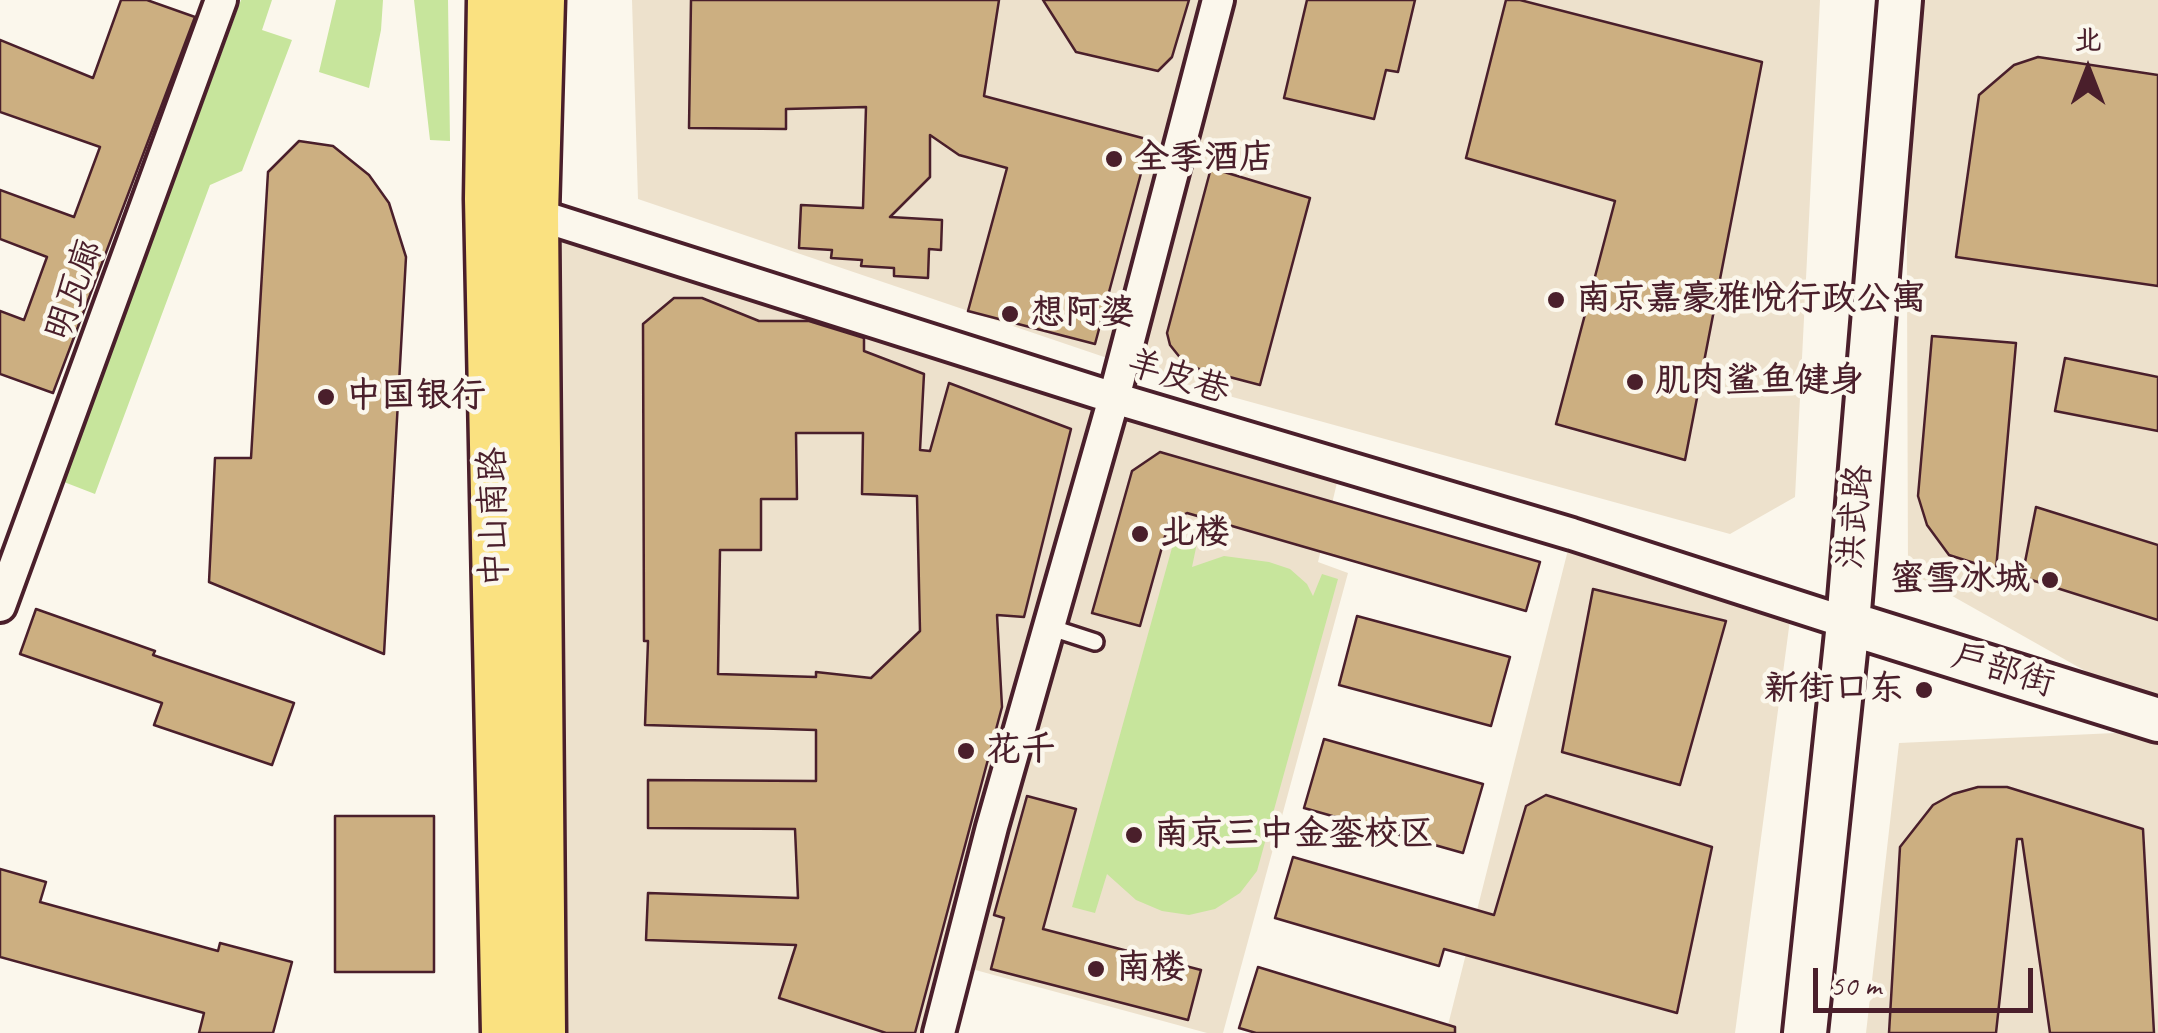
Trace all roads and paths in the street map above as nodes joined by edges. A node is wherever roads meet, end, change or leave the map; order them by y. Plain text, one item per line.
1 (220, 0) edge
2 (492, 0) edge
3 (538, 0) edge
4 (1218, 0) edge
5 (1900, 0) edge
6 (488, 199) junction
7 (534, 214) junction
8 (1114, 398) junction
9 (0, 606) edge
10 (1848, 622) junction
11 (1049, 628) junction
12 (1096, 642) dead end
13 (2158, 720) edge
14 (506, 1033) edge
15 (541, 1033) edge
16 (939, 1033) edge
17 (1805, 1033) edge

1 - 9 street, 明瓦廊
2 - 6 main road, 中山南路
3 - 7 main road
4 - 8 street
5 - 10 main road, 洪武路
6 - 7 street, 羊皮巷
6 - 14 main road, 中山南路
7 - 8 street, 羊皮巷
7 - 15 lane
8 - 10 street, 羊皮巷
8 - 11 street
10 - 13 main road, 户部街
10 - 17 main road, 洪武路
11 - 12 lane
11 - 16 street

